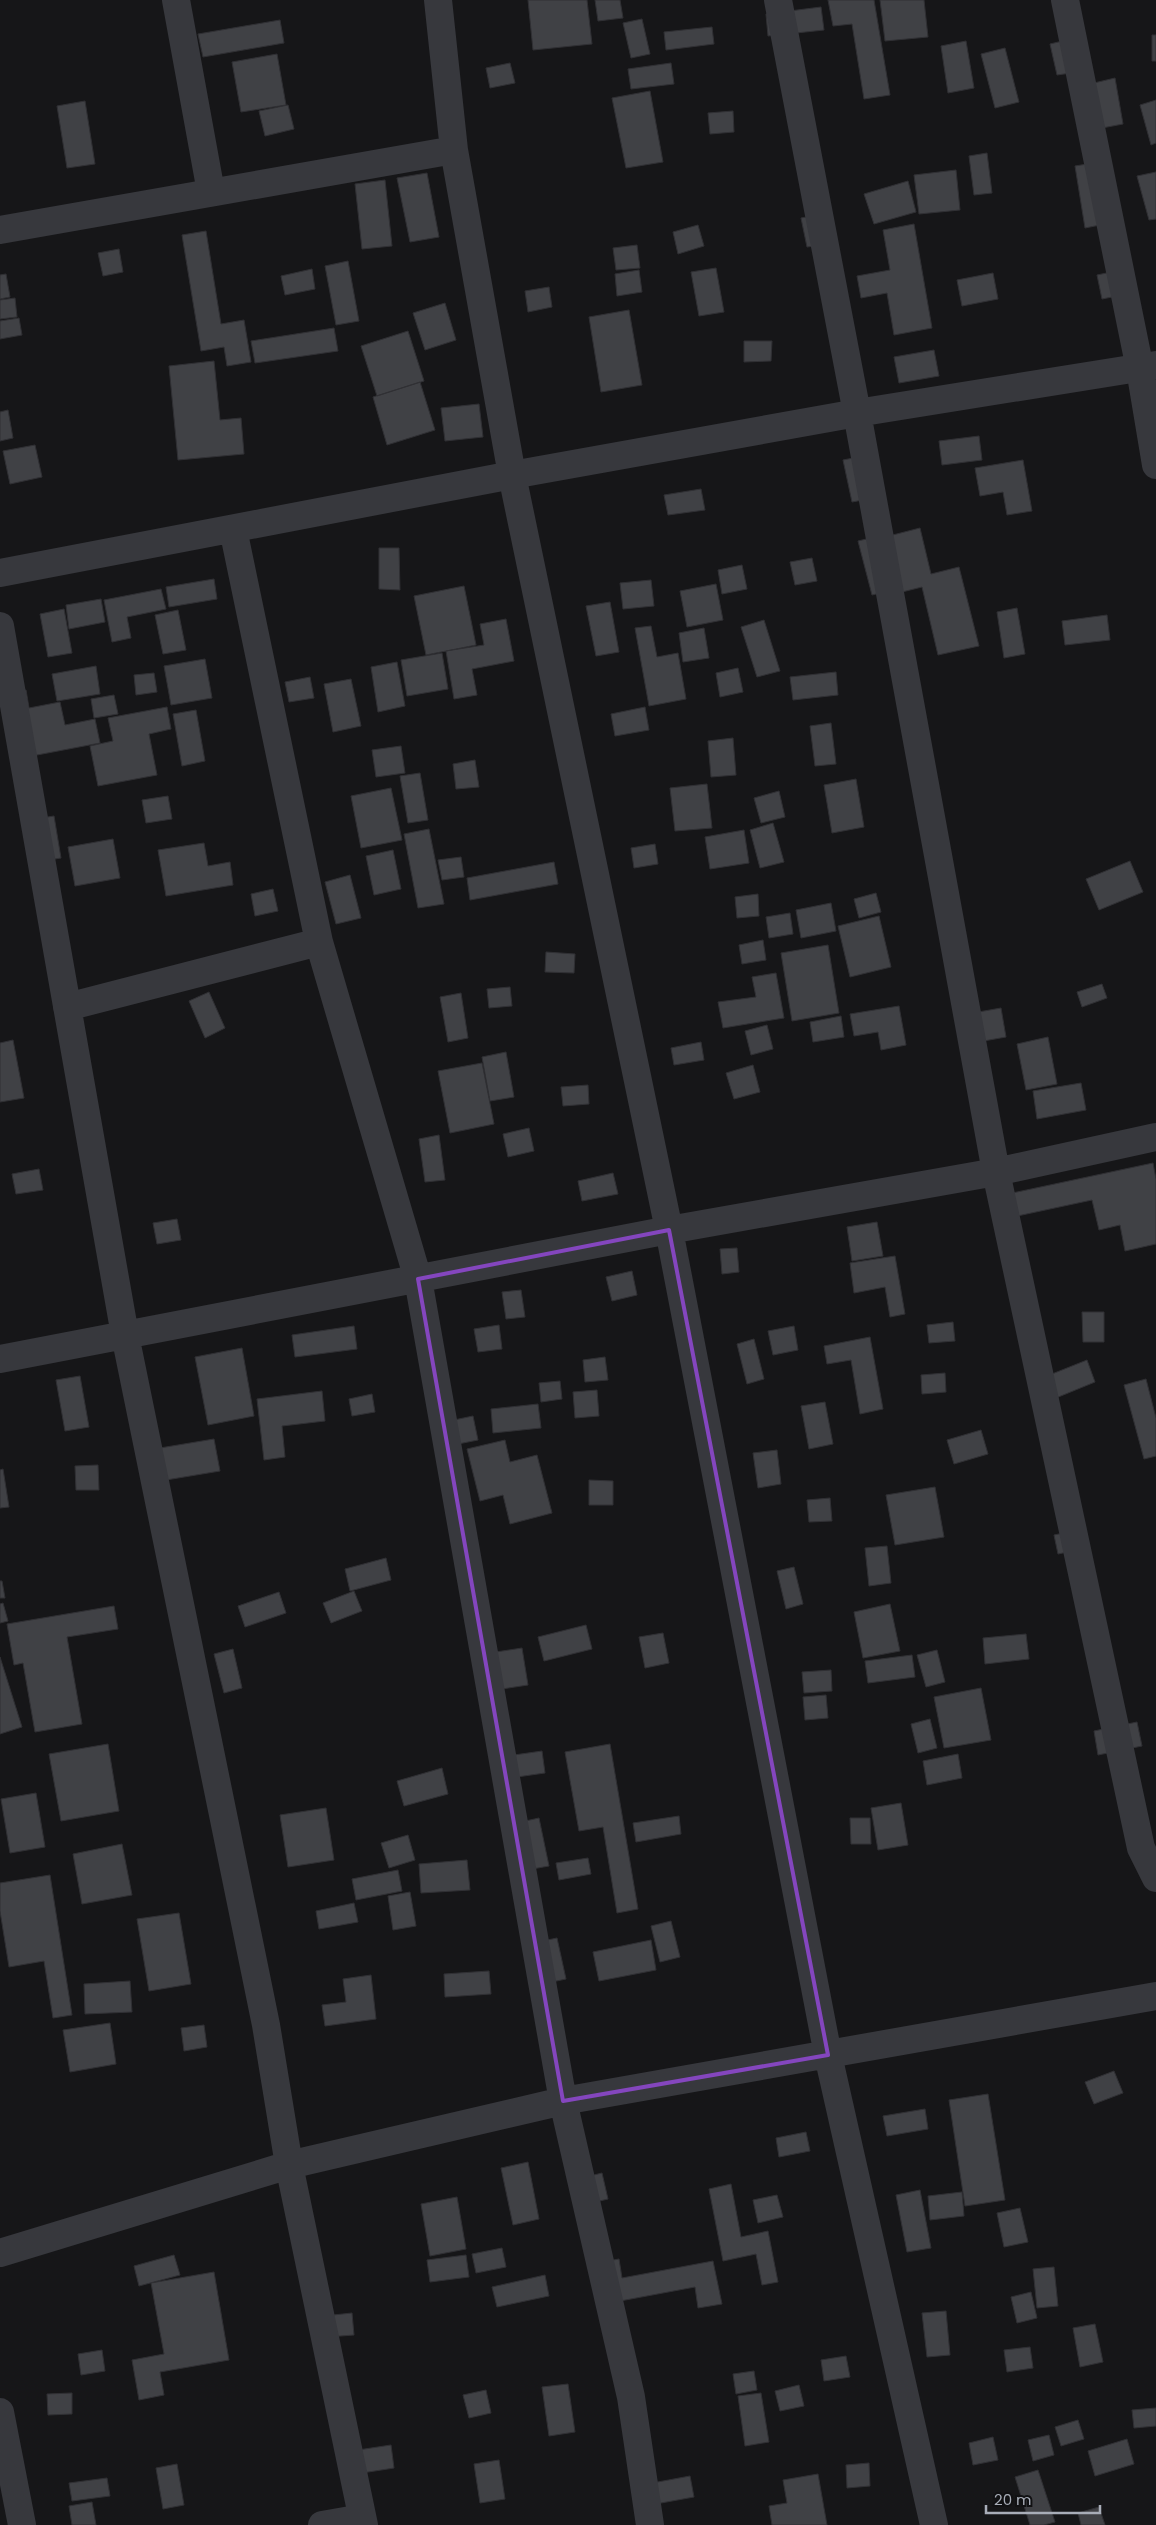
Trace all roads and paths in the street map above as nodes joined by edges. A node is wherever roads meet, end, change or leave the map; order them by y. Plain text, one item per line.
1 (176, 0) edge
2 (438, 0) edge
3 (778, 0) edge
4 (1065, 0) edge
5 (454, 150) junction
6 (211, 192) junction
7 (0, 230) edge
8 (1148, 367) edge
9 (857, 413) junction
10 (1156, 465) edge
11 (512, 475) junction
12 (234, 529) junction
13 (0, 573) edge
14 (0, 626) edge
15 (319, 942) junction
16 (67, 1007) junction
17 (1156, 1137) edge
18 (996, 1172) junction
19 (669, 1230) junction
20 (418, 1279) junction
21 (125, 1336) junction
22 (0, 1359) edge
23 (1156, 1878) edge
24 (1156, 1996) edge
25 (828, 2056) junction
26 (563, 2101) junction
27 (289, 2165) junction
28 (0, 2252) edge
29 (0, 2412) edge
30 (363, 2521) edge
31 (22, 2525) edge
32 (322, 2525) edge
33 (650, 2525) edge
34 (934, 2525) edge

1 - 6 street
2 - 5 street
3 - 9 street
4 - 8 street
5 - 6 street
5 - 11 street
6 - 7 street
8 - 9 street
8 - 10 street
9 - 11 street
9 - 18 street
11 - 12 street
11 - 19 street
12 - 13 street
12 - 15 street
14 - 16 street
15 - 16 street
15 - 20 street
16 - 21 street
17 - 18 street
18 - 19 street
18 - 23 street
19 - 20 street
19 - 25 street
20 - 21 street
20 - 26 street
21 - 22 street
21 - 27 street
24 - 25 street
25 - 26 street
25 - 34 street
26 - 27 street
26 - 33 street
27 - 28 street
27 - 30 street
29 - 31 street
30 - 32 street

